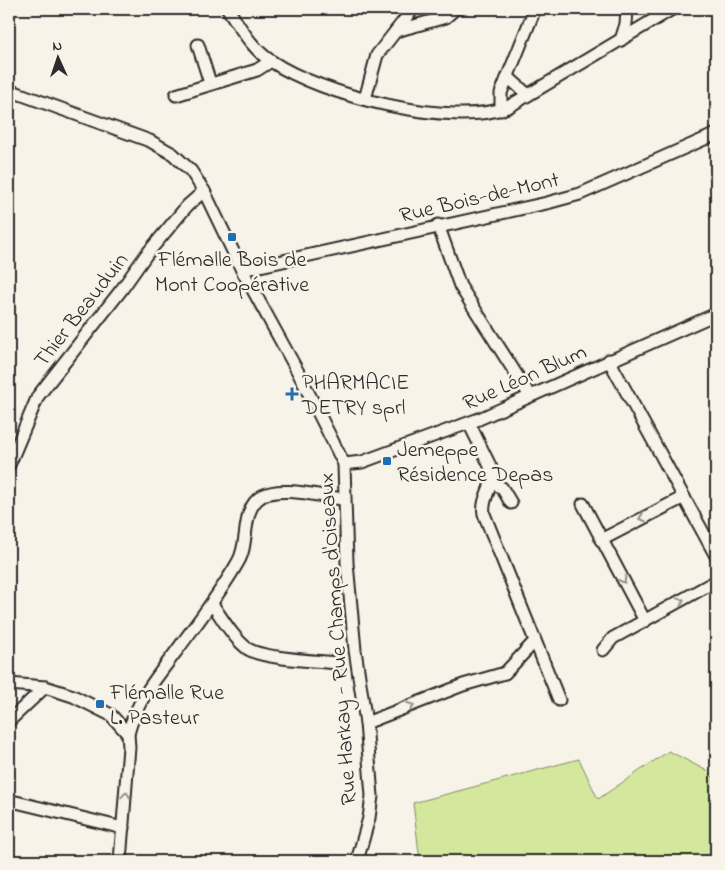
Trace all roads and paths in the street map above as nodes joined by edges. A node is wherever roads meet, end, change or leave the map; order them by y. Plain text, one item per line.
1 (228, 9) edge
2 (413, 9) edge
3 (455, 9) edge
4 (535, 9) edge
5 (672, 9) edge
6 (627, 10) edge
7 (648, 23) junction
8 (396, 31) junction
9 (621, 40) junction
10 (198, 45) dead end
11 (271, 61) junction
12 (508, 77) junction
13 (210, 83) junction
14 (9, 90) edge
15 (176, 95) dead end
16 (528, 95) junction
17 (365, 99) junction
18 (501, 110) junction
19 (716, 134) edge
20 (204, 191) junction
21 (438, 226) junction
22 (242, 270) junction
23 (716, 314) edge
24 (609, 360) junction
25 (530, 396) junction
26 (469, 423) junction
27 (344, 464) junction
28 (9, 465) edge
29 (492, 482) junction
30 (684, 497) junction
31 (344, 499) junction
32 (511, 503) dead end
33 (583, 504) dead end
34 (600, 540) junction
35 (716, 556) edge
36 (716, 581) edge
37 (212, 604) junction
38 (645, 621) junction
39 (535, 640) junction
40 (603, 650) dead end
41 (338, 663) dead end
42 (9, 684) edge
43 (46, 687) junction
44 (558, 700) dead end
45 (9, 721) edge
46 (366, 723) junction
47 (128, 734) junction
48 (10, 800) edge
49 (123, 828) junction
50 (120, 861) edge
51 (357, 861) edge

1 - 11 street
2 - 8 street
3 - 8 street
4 - 12 street
5 - 7 street
6 - 7 street
6 - 9 street
7 - 9 street
8 - 17 street
9 - 16 street
10 - 13 street
11 - 13 street
11 - 17 street
12 - 16 street
12 - 18 street
13 - 15 street
14 - 20 street, Rue Harkay - Rue Champs d'Oiseaux
16 - 18 street
17 - 18 street
19 - 21 street, Rue Bois-de-Mont
20 - 22 street, Rue Harkay - Rue Champs d'Oiseaux
20 - 28 street, Thier Beauduin
21 - 22 street, Rue Bois-de-Mont
21 - 25 street
22 - 27 street, Rue Harkay - Rue Champs d'Oiseaux
23 - 24 street, Rue Léon Blum
24 - 25 street, Rue Léon Blum
24 - 30 street
25 - 26 street, Rue Léon Blum
26 - 27 street, Rue Léon Blum
26 - 29 street
27 - 31 street, Rue Harkay - Rue Champs d'Oiseaux
29 - 32 street
29 - 39 street
30 -> 34 street
30 - 35 street
31 - 37 street
31 - 46 street, Rue Harkay - Rue Champs d'Oiseaux
33 - 34 street
34 -> 38 street
38 -> 36 street
37 - 41 street
37 - 47 street
38 - 40 street
39 - 44 street
46 -> 39 street
42 - 43 street
43 - 45 street
43 - 47 street
46 - 51 street, Rue Harkay - Rue Champs d'Oiseaux
49 -> 47 street
48 - 49 street
49 - 50 street

